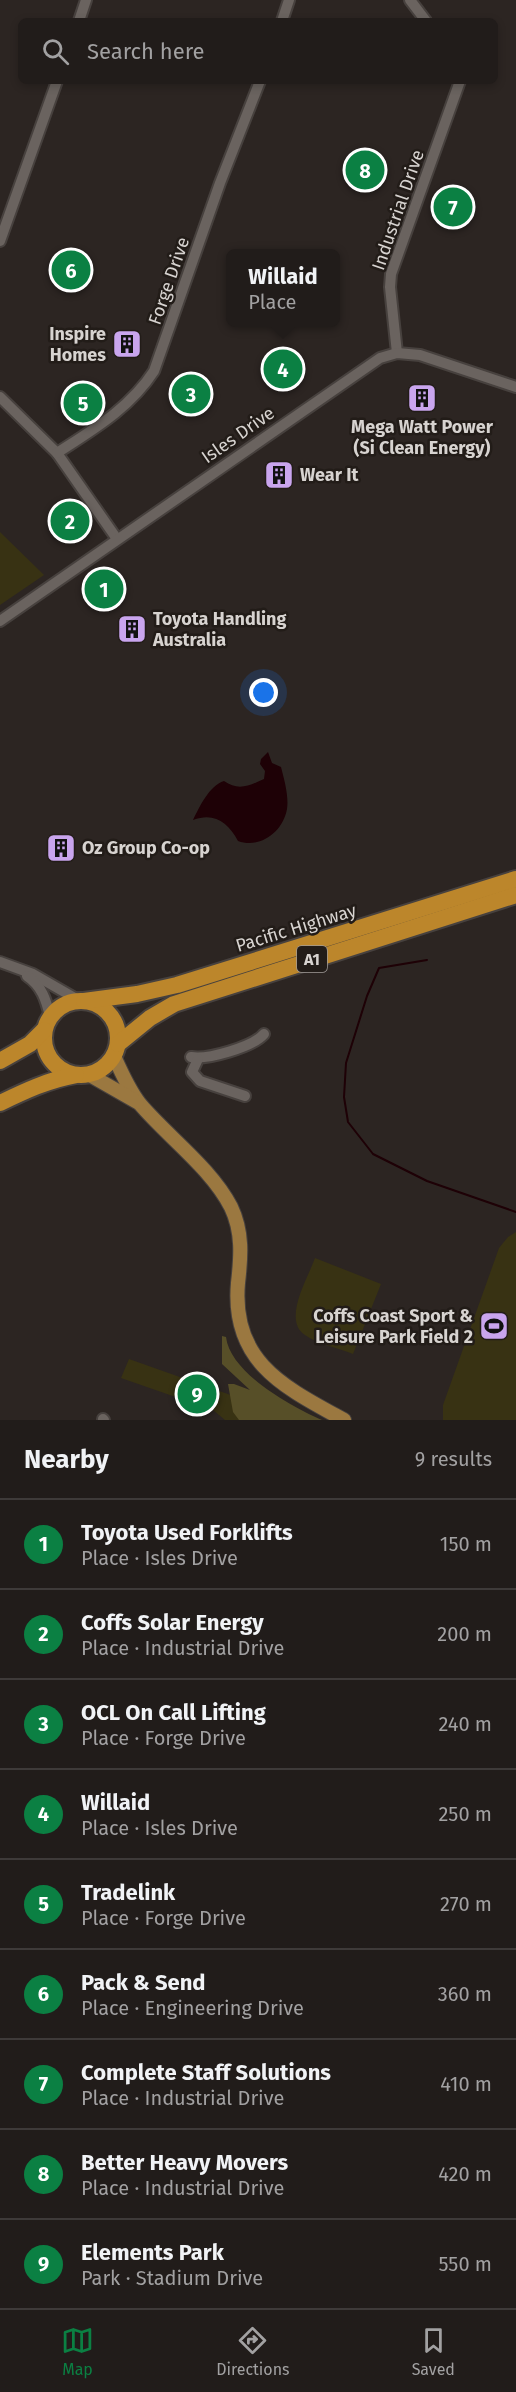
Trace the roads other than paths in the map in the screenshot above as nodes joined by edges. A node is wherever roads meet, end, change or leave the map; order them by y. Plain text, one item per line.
1 (86, 0) edge
2 (289, 0) edge
3 (410, 0) edge
4 (80, 18) edge
5 (283, 18) edge
6 (424, 18) edge
7 (56, 84) edge
8 (259, 84) edge
9 (459, 84) edge
10 (0, 241) edge
11 (397, 353) junction
12 (516, 387) edge
13 (0, 397) edge
14 (57, 453) junction
15 (117, 539) junction
16 (0, 621) edge
17 (516, 879) edge
18 (516, 895) edge
19 (0, 962) edge
20 (17, 969) junction
21 (82, 1001) junction
22 (47, 1023) junction
23 (264, 1034) dead end
24 (116, 1050) junction
25 (0, 1061) edge
26 (84, 1074) junction
27 (245, 1096) dead end
28 (0, 1103) edge
29 (139, 1103) junction
30 (344, 1420) edge

1 - 4 street
2 - 5 street
3 - 6 street
7 - 10 street
8 - 14 street, Forge Drive
9 - 11 street, Industrial Drive
11 - 12 street, Isles Drive
11 - 15 street, Isles Drive
13 - 14 street
14 - 15 street
15 - 16 street, Isles Drive
17 - 21 highway, Pacific Highway / A1
18 - 24 highway, Pacific Highway / A1
19 - 20 street
20 - 21 street
20 - 22 street
21 - 22 highway, A1
21 - 24 highway
22 - 25 highway, A1
22 - 26 highway
23 - 27 street
24 - 26 highway, A1
24 - 29 main road
26 - 28 highway, A1
26 - 29 main road
29 - 30 main road

